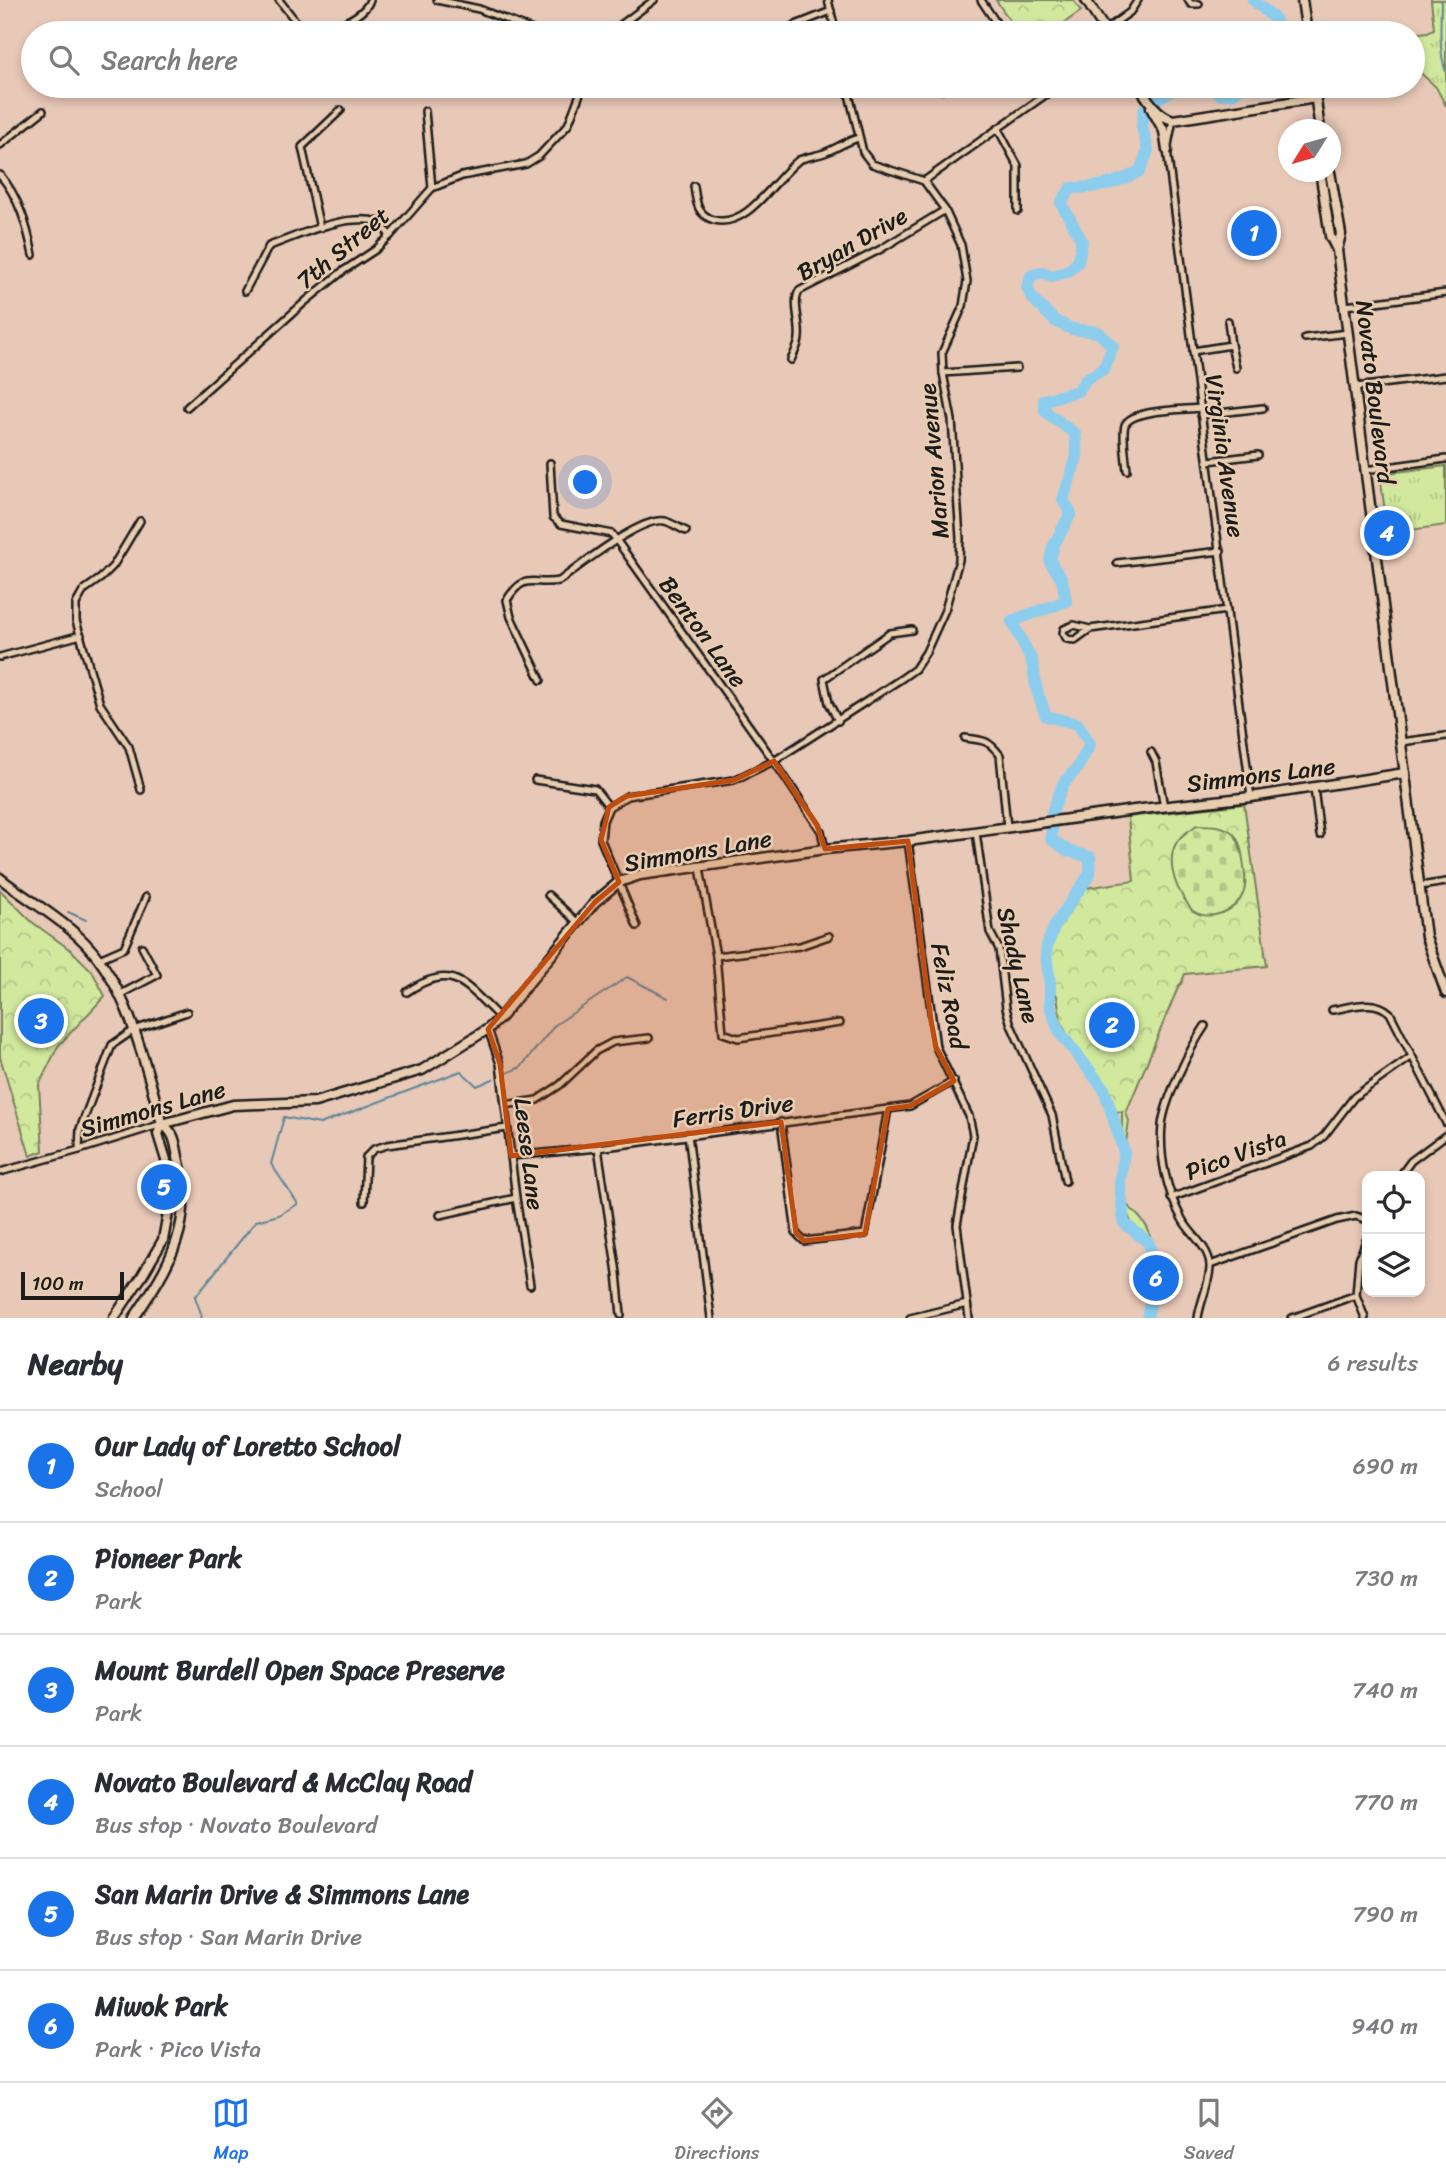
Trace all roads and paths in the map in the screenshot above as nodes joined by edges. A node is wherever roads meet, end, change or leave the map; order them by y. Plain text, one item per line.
1 (279, 0) edge
2 (370, 0) edge
3 (437, 0) edge
4 (654, 0) edge
5 (828, 0) edge
6 (981, 0) edge
7 (1086, 0) edge
8 (1138, 0) edge
9 (1188, 0) edge
10 (1302, 0) edge
11 (1199, 4) dead end
12 (831, 11) junction
13 (296, 21) edge
14 (344, 21) edge
15 (510, 21) edge
16 (626, 21) edge
17 (806, 21) edge
18 (833, 21) edge
19 (995, 21) edge
20 (1099, 21) edge
21 (1119, 21) edge
22 (1305, 21) edge
23 (578, 98) edge
24 (850, 98) edge
25 (1041, 98) edge
26 (1146, 98) edge
27 (1316, 98) joint
28 (1153, 108) junction
29 (341, 110) dead end
30 (43, 111) dead end
31 (425, 111) dead end
32 (1319, 119) edge
33 (1173, 120) junction
34 (998, 129) junction
35 (859, 138) junction
36 (0, 145) edge
37 (1167, 150) junction
38 (0, 175) edge
39 (923, 181) junction
40 (1322, 182) edge
41 (1332, 182) edge
42 (694, 186) dead end
43 (432, 188) junction
44 (945, 210) junction
45 (1018, 211) dead end
46 (320, 228) junction
47 (390, 236) junction
48 (1337, 250) junction
49 (33, 255) dead end
50 (245, 291) dead end
51 (1446, 293) edge
52 (1345, 306) junction
53 (1228, 321) dead end
54 (1348, 333) junction
55 (1305, 338) dead end
56 (1231, 345) junction
57 (1193, 351) junction
58 (791, 360) dead end
59 (1017, 368) dead end
60 (1236, 368) dead end
61 (943, 373) junction
62 (1446, 376) edge
63 (1356, 387) junction
64 (187, 407) dead end
65 (1263, 408) dead end
66 (1201, 412) junction
67 (1258, 455) dead end
68 (1446, 459) edge
69 (1208, 461) junction
70 (550, 463) dead end
71 (1127, 470) dead end
72 (1365, 470) junction
73 (140, 521) dead end
74 (685, 531) dead end
75 (617, 541) junction
76 (1221, 551) junction
77 (1117, 563) dead end
78 (1227, 610) junction
79 (1090, 629) junction
80 (912, 630) dead end
81 (81, 635) junction
82 (0, 657) edge
83 (541, 680) dead end
84 (838, 721) junction
85 (1446, 736) edge
86 (965, 738) dead end
87 (1401, 743) junction
88 (1151, 752) dead end
89 (774, 761) junction
90 (1405, 774) junction
91 (535, 780) dead end
92 (1314, 788) junction
93 (141, 790) dead end
94 (1251, 797) junction
95 (609, 807) junction
96 (1164, 807) junction
97 (1007, 827) junction
98 (976, 832) junction
99 (1320, 835) dead end
100 (908, 842) junction
101 (825, 849) junction
102 (700, 868) junction
103 (0, 878) edge
104 (619, 882) junction
105 (1446, 882) edge
106 (1420, 886) junction
107 (548, 895) dead end
108 (146, 897) dead end
109 (578, 923) junction
110 (638, 926) dead end
111 (829, 936) dead end
112 (142, 947) dead end
113 (716, 956) junction
114 (99, 959) junction
115 (407, 992) dead end
116 (1446, 993) edge
117 (119, 995) junction
118 (1332, 1010) dead end
119 (187, 1012) dead end
120 (500, 1018) junction
121 (841, 1023) dead end
122 (1205, 1026) dead end
123 (488, 1029) junction
124 (134, 1030) junction
125 (649, 1038) dead end
126 (1411, 1057) junction
127 (954, 1081) junction
128 (505, 1105) junction
129 (888, 1109) junction
130 (781, 1122) junction
131 (1446, 1123) edge
132 (162, 1124) junction
133 (507, 1128) junction
134 (688, 1135) junction
135 (1446, 1135) edge
136 (598, 1148) junction
137 (79, 1150) junction
138 (511, 1156) junction
139 (0, 1171) edge
140 (1404, 1171) edge
141 (1065, 1181) dead end
142 (516, 1198) junction
143 (1171, 1198) junction
144 (364, 1202) dead end
145 (440, 1215) dead end
146 (1362, 1218) edge
147 (1362, 1251) edge
148 (1210, 1265) junction
149 (530, 1285) dead end
150 (1356, 1295) junction
151 (967, 1304) junction
152 (621, 1315) dead end
153 (114, 1318) edge
154 (134, 1318) edge
155 (712, 1318) edge
156 (910, 1318) edge
157 (969, 1318) edge
158 (1198, 1318) edge
159 (1292, 1318) edge
160 (1365, 1318) edge

1 - 13 street
2 - 14 street
3 - 15 street
4 - 16 street
5 - 12 street
6 - 19 street
7 - 20 main road
8 - 21 street
9 - 11 street
10 - 22 main road
12 - 17 street
12 - 18 street
23 - 43 street, 7th Street
24 - 35 street
25 - 34 street
26 - 28 main road
27 - 32 main road
27 - 33 main road
28 - 33 main road
28 - 37 main road
29 - 46 street
30 - 36 street
31 - 43 street
33 - 37 street, Virginia Avenue
34 - 39 street
34 - 45 street
35 - 39 street
35 - 42 street
37 - 57 street, Virginia Avenue
38 - 49 street
39 - 44 street, Marion Avenue
40 - 48 main road, Novato Boulevard
41 - 48 main road, Novato Boulevard
43 - 47 street, 7th Street
44 - 58 street, Bryan Drive
44 - 61 street, Marion Avenue
46 - 47 street
46 - 50 street
47 - 64 street, 7th Street
48 - 52 main road, Novato Boulevard
51 - 52 street
52 - 54 main road, Novato Boulevard
53 - 56 street
54 - 55 street
54 - 63 main road, Novato Boulevard
56 - 57 street
56 - 60 street
57 - 66 street, Virginia Avenue
59 - 61 street
61 - 84 street, Marion Avenue
62 - 63 street
63 - 72 main road, Novato Boulevard
65 - 66 street
66 - 69 street, Virginia Avenue
66 - 71 street
67 - 69 street
68 - 72 street
69 - 76 street, Virginia Avenue
70 - 75 street
72 - 87 main road, Novato Boulevard
73 - 81 street
74 - 75 street
75 - 83 street
75 - 89 street, Benton Lane
76 - 77 street
76 - 78 street, Virginia Avenue
78 - 79 street
78 - 94 street, Virginia Avenue
79 - 79 street
80 - 84 street
81 - 82 street
81 - 93 street
84 - 89 street, Marion Avenue
85 - 87 street
86 - 97 street
87 - 90 main road, Novato Boulevard
88 - 96 street
89 - 95 street, Marion Avenue
89 - 101 street, Benton Lane
90 - 92 main road, Simmons Lane
90 - 106 main road, Novato Boulevard
91 - 95 street
92 - 94 main road, Simmons Lane
92 - 99 street
94 - 96 main road, Simmons Lane
95 - 104 street
96 - 97 main road, Simmons Lane
97 - 98 main road, Simmons Lane
98 - 100 main road, Simmons Lane
98 - 141 street, Shady Lane
100 - 101 main road, Simmons Lane
100 - 127 street, Feliz Road
101 - 102 main road, Simmons Lane
102 - 104 main road, Simmons Lane
102 - 113 street
103 - 114 main road
104 - 109 main road, Simmons Lane
104 - 110 street
105 - 106 street
106 - 116 main road, Novato Boulevard
107 - 109 street
108 - 114 street
109 - 120 main road, Simmons Lane
111 - 113 street
112 - 117 street
113 - 121 street
114 - 117 main road
115 - 120 street
117 - 124 main road
118 - 126 street
119 - 124 street
120 - 123 main road, Simmons Lane
122 - 143 street
123 - 128 street, Leese Lane
123 - 132 main road, Simmons Lane
124 - 132 main road
124 - 137 street
125 - 128 street
126 - 131 street
126 - 143 street, Pico Vista
127 - 129 street, Ferris Drive
127 - 151 street, Feliz Road
128 - 133 street, Leese Lane
129 - 130 street, Ferris Drive
129 - 130 street
130 - 134 street, Ferris Drive
132 - 137 street, Simmons Lane
132 - 153 main road
132 - 154 main road
133 - 138 street, Leese Lane
133 - 144 street
134 - 136 street, Ferris Drive
134 - 155 street
135 - 140 street
136 - 138 street, Ferris Drive
136 - 152 street
137 - 139 street, Simmons Lane
138 - 142 street, Leese Lane
142 - 145 street
142 - 149 street, Leese Lane
143 - 148 street, Pico Vista
146 - 148 street
147 - 150 street
148 - 158 street
150 - 159 street
150 - 160 street
151 - 156 street
151 - 157 street, Feliz Road

